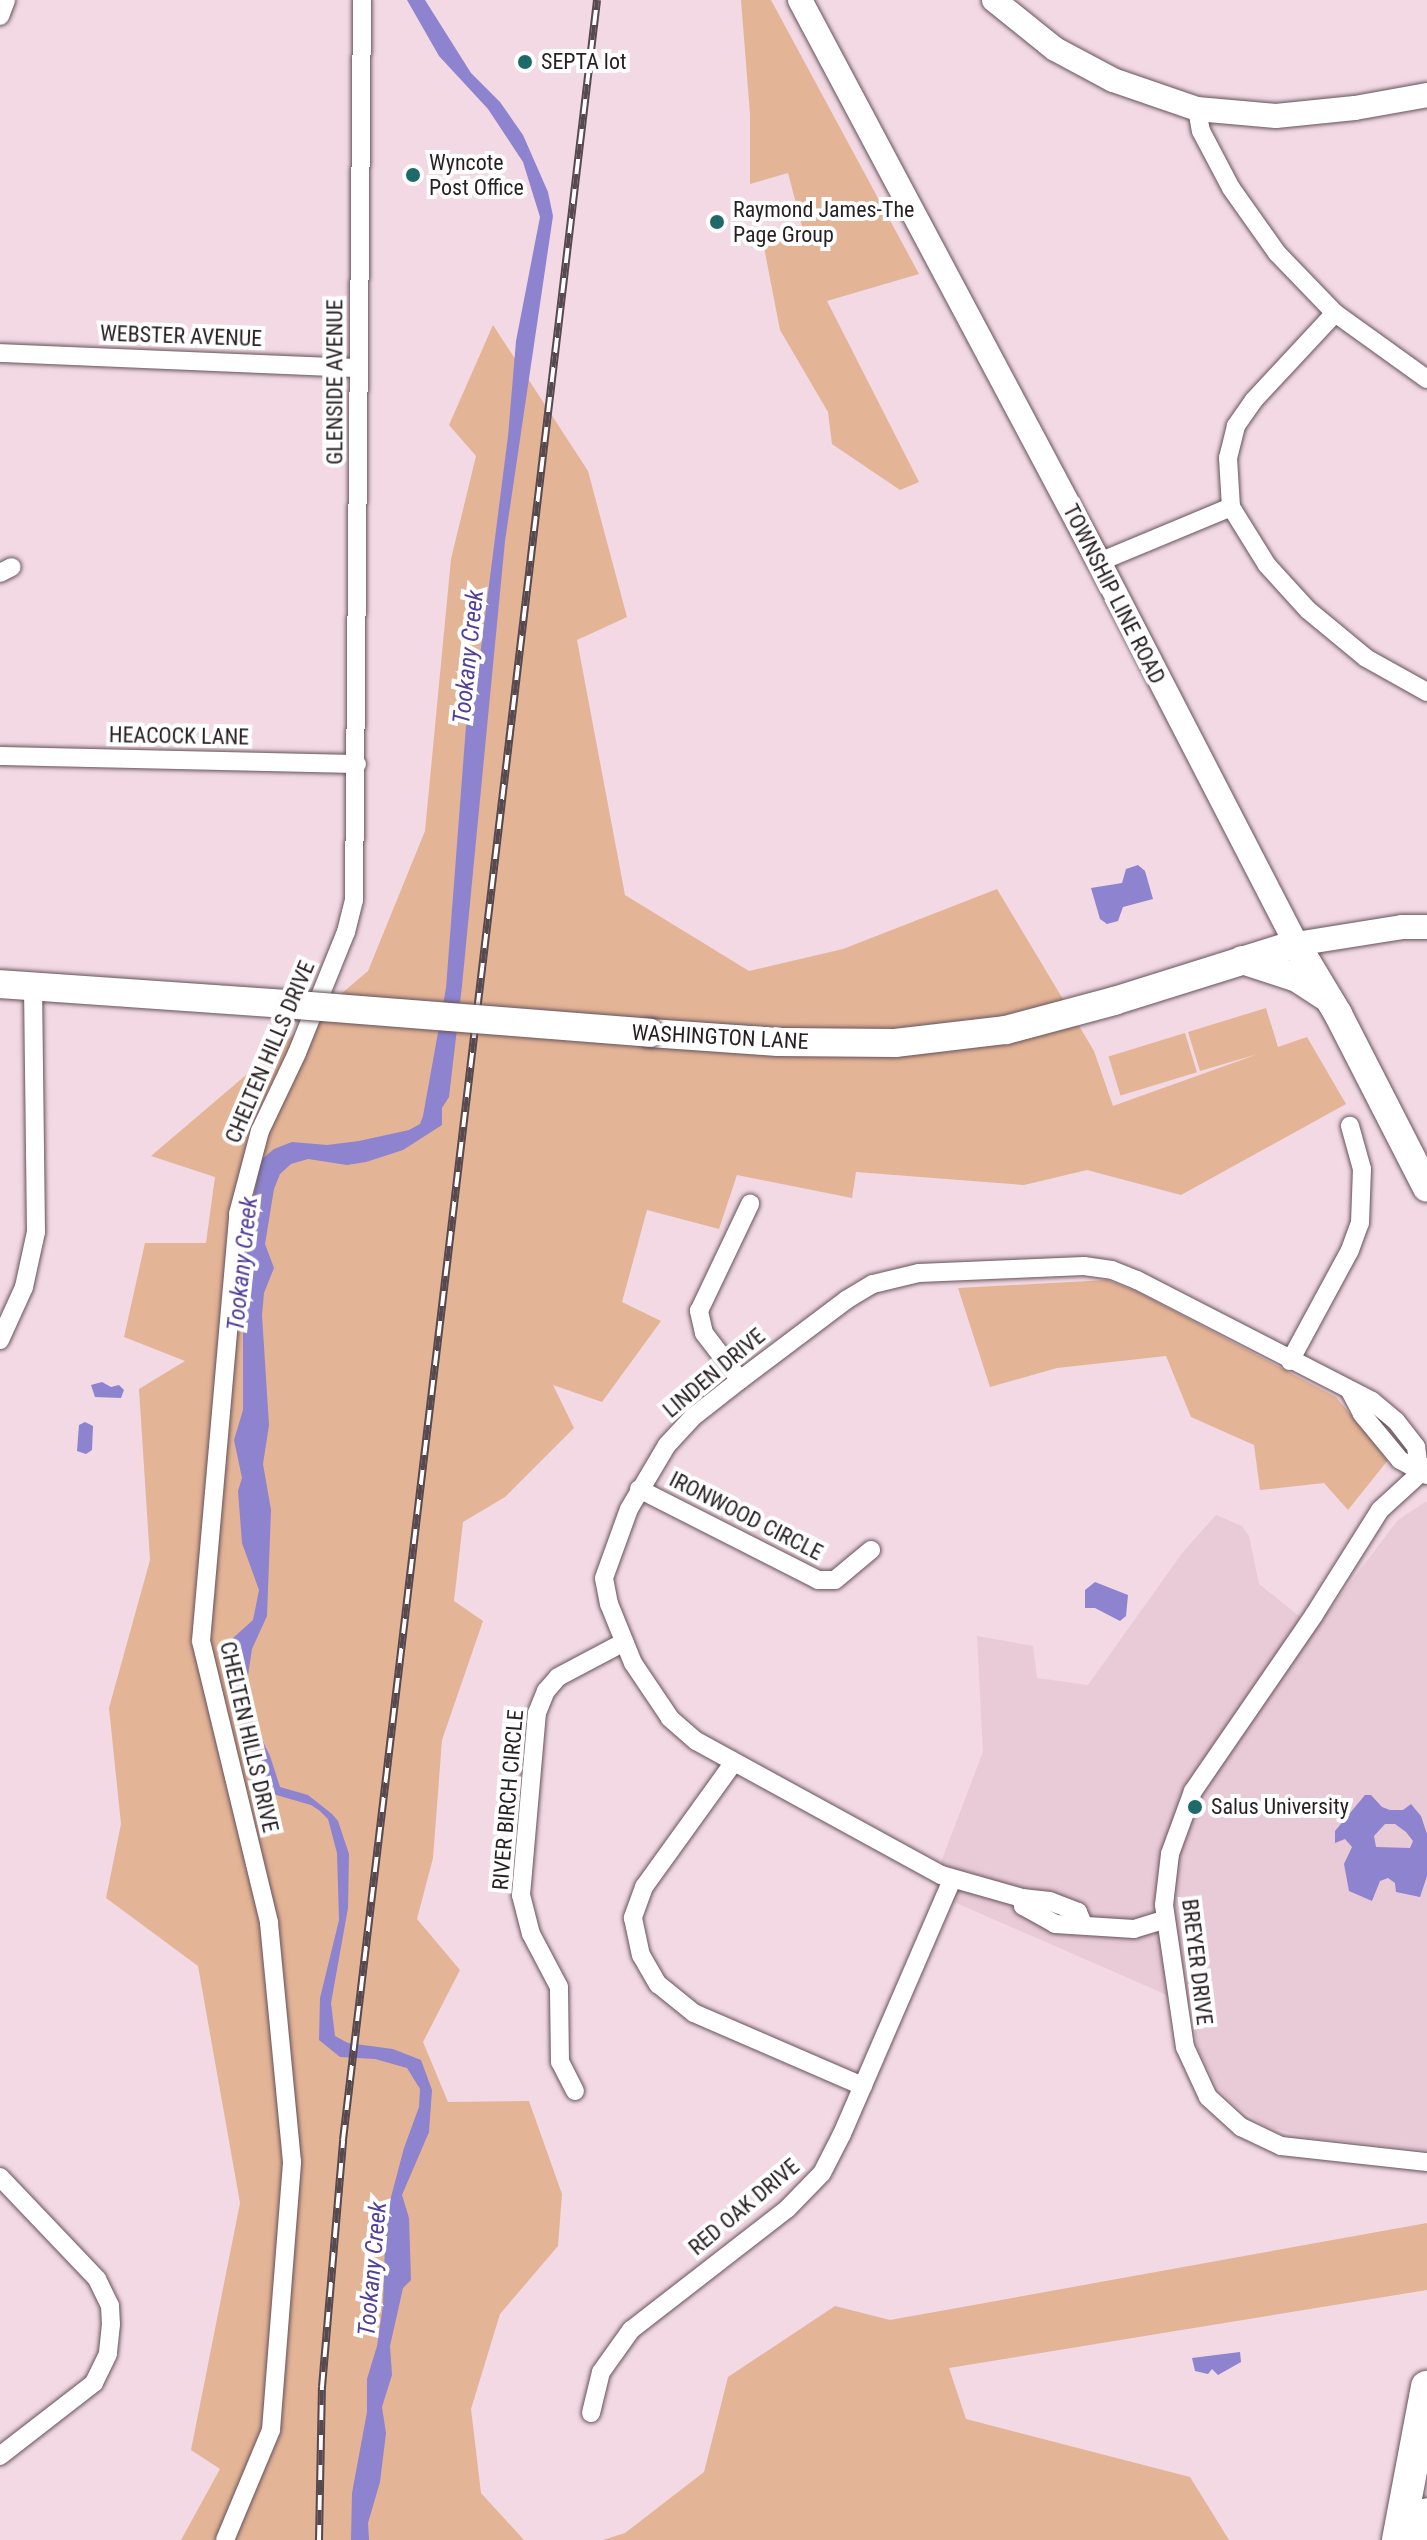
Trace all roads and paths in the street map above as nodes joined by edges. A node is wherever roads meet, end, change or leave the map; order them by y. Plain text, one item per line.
1 (6, 0) edge
2 (362, 0) edge
3 (800, 0) edge
4 (994, 0) edge
5 (0, 16) edge
6 (1427, 95) edge
7 (1197, 109) junction
8 (1335, 313) junction
9 (0, 353) edge
10 (359, 368) junction
11 (1427, 379) edge
12 (1231, 507) junction
13 (1099, 562) junction
14 (1427, 692) edge
15 (0, 756) edge
16 (357, 764) junction
17 (1427, 927) edge
18 (1296, 944) junction
19 (1242, 960) junction
20 (0, 984) edge
21 (33, 988) junction
22 (1328, 998) junction
23 (1350, 1126) dead end
24 (1427, 1188) edge
25 (750, 1204) dead end
26 (0, 1340) edge
27 (1290, 1361) junction
28 (740, 1380) junction
29 (1425, 1472) edge
30 (639, 1489) junction
31 (871, 1550) dead end
32 (624, 1642) junction
33 (734, 1762) junction
34 (952, 1880) junction
35 (1164, 1920) junction
36 (863, 2086) junction
37 (575, 2091) dead end
38 (1384, 2158) junction
39 (1427, 2162) edge
40 (1427, 2173) edge
41 (0, 2177) edge
42 (1427, 2387) edge
43 (591, 2413) dead end
44 (0, 2456) edge
45 (1427, 2514) edge
46 (225, 2540) edge
47 (1398, 2540) edge
48 (1423, 2540) edge

1 - 5 street
2 - 10 street, GLENSIDE AVENUE
3 - 13 main road, TOWNSHIP LINE ROAD
4 - 7 main road
6 - 7 main road
7 - 8 street
8 - 11 street
8 - 12 street
9 - 10 street, WEBSTER AVENUE
10 - 16 street, GLENSIDE AVENUE
12 - 13 street
12 - 14 street
13 - 18 main road, TOWNSHIP LINE ROAD
15 - 16 street, HEACOCK LANE
16 - 46 street, CHELTEN HILLS DRIVE
17 - 18 main road, WASHINGTON LANE
18 - 19 main road, WASHINGTON LANE
18 - 22 main road, TOWNSHIP LINE ROAD
19 - 21 main road, WASHINGTON LANE, bridge
19 - 22 main road
20 - 21 main road, WASHINGTON LANE
21 - 26 street
22 - 24 main road, TOWNSHIP LINE ROAD
23 - 27 street
25 - 28 street
27 - 28 street, LINDEN DRIVE
27 - 29 street, LINDEN DRIVE
28 - 30 street, LINDEN DRIVE
29 - 35 street, BREYER DRIVE
30 - 31 street, IRONWOOD CIRCLE
30 - 32 street, LINDEN DRIVE
32 - 33 street, LINDEN DRIVE
32 - 37 street, RIVER BIRCH CIRCLE
33 - 34 street, LINDEN DRIVE
33 - 36 street
34 - 35 street, LINDEN DRIVE
34 - 36 street, RED OAK DRIVE
35 - 38 street, BREYER DRIVE
36 - 43 street, RED OAK DRIVE
38 - 39 street, BREYER DRIVE
38 - 40 street, BREYER DRIVE
41 - 44 street
42 - 47 highway
45 - 48 highway

